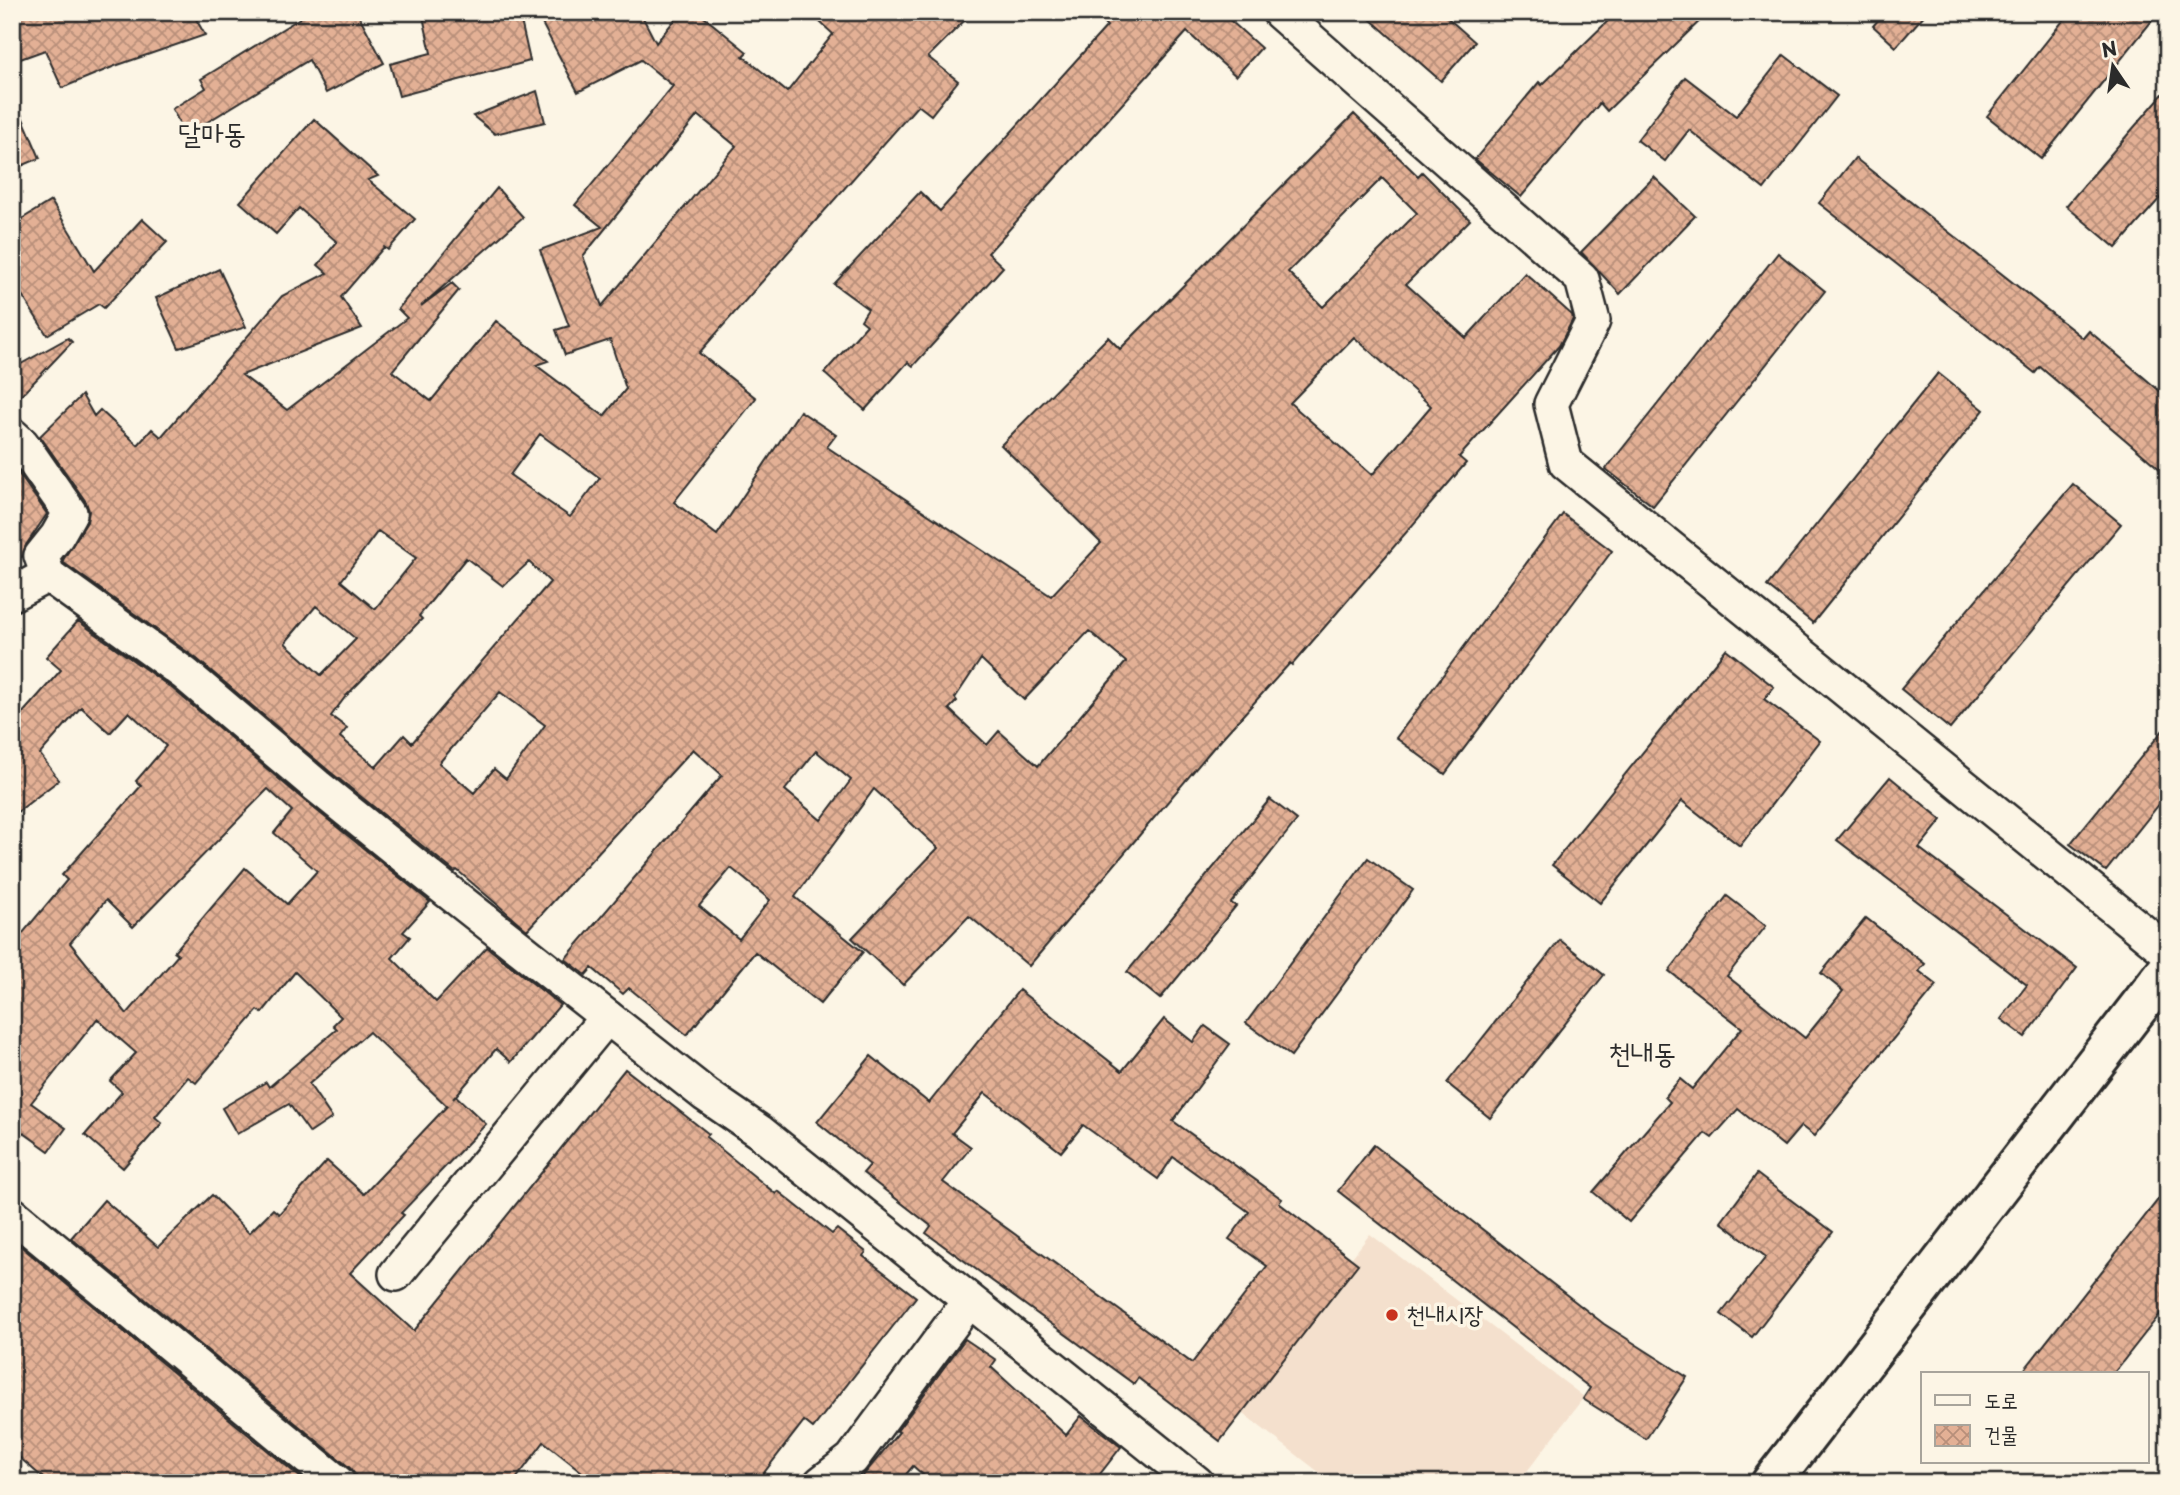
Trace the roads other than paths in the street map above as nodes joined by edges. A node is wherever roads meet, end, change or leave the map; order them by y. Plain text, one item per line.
1 (1279, 12) edge
2 (12, 435) edge
3 (48, 575) junction
4 (12, 594) edge
5 (2168, 952) edge
6 (2168, 969) edge
7 (607, 1017) junction
8 (12, 1214) edge
9 (397, 1274) dead end
10 (969, 1301) junction
11 (338, 1483) edge
12 (821, 1483) edge
13 (1197, 1483) edge
14 (1771, 1483) edge

1 - 5 street
2 - 3 street
3 - 4 street
3 - 7 street
6 - 14 main road
7 - 9 street
7 - 10 street
8 - 11 street
10 - 12 street
10 - 13 street

